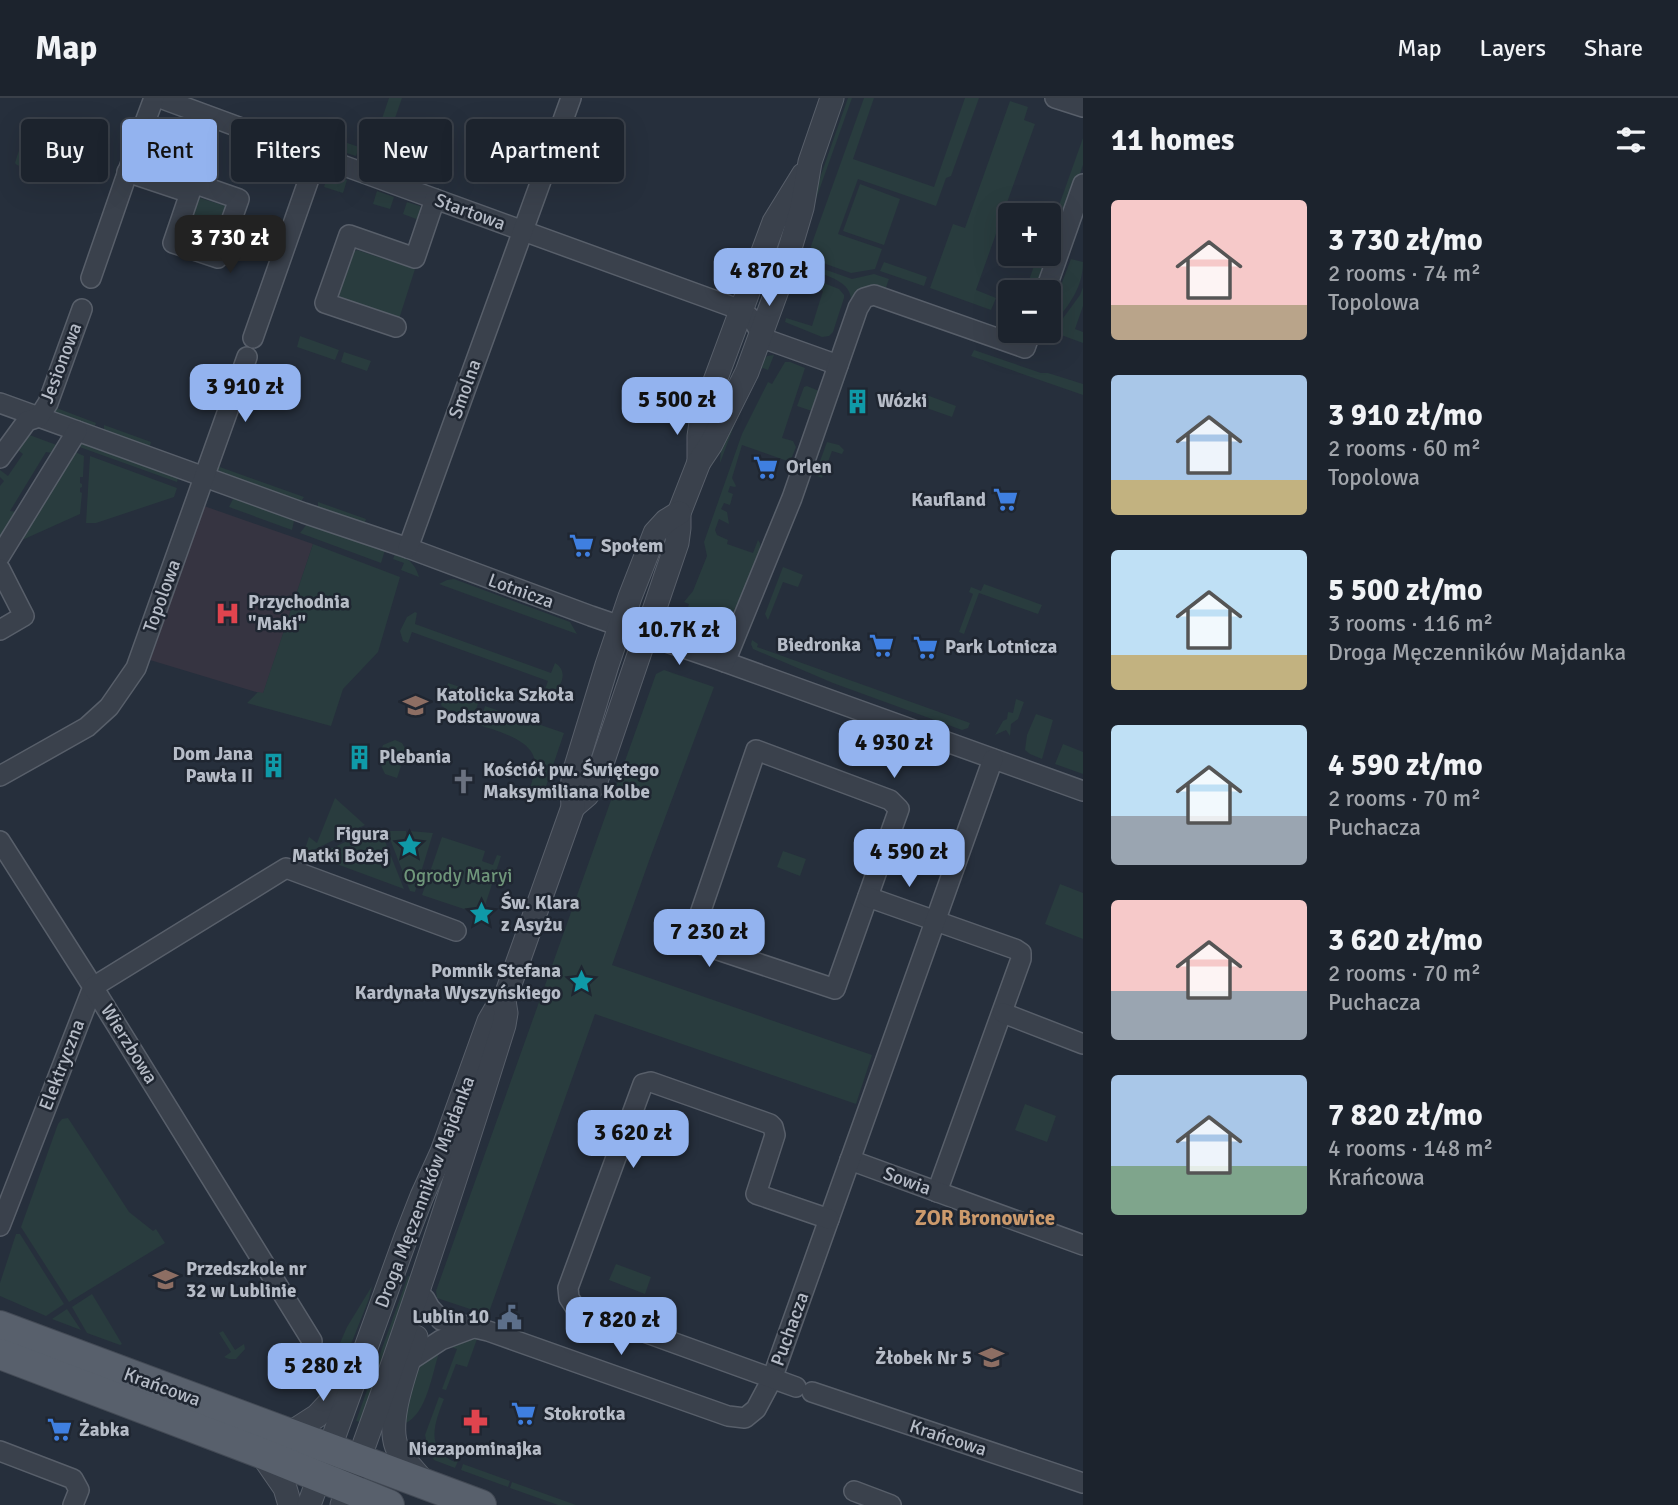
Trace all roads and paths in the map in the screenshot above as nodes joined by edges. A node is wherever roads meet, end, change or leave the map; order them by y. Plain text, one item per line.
1 (154, 98) edge
2 (160, 98) edge
3 (571, 98) edge
4 (832, 98) edge
5 (1055, 98) edge
6 (1083, 107) edge
7 (146, 119) edge
8 (231, 124) edge
9 (810, 162) junction
10 (345, 166) edge
11 (124, 182) edge
12 (157, 182) edge
13 (308, 182) edge
14 (1083, 184) edge
15 (190, 193) dead end
16 (435, 199) junction
17 (522, 231) junction
18 (92, 278) dead end
19 (1049, 280) edge
20 (82, 309) dead end
21 (741, 310) junction
22 (396, 327) dead end
23 (762, 335) junction
24 (253, 338) dead end
25 (998, 338) edge
26 (1011, 343) edge
27 (1027, 343) edge
28 (247, 357) dead end
29 (838, 365) junction
30 (0, 403) edge
31 (39, 417) junction
32 (77, 430) junction
33 (0, 458) edge
34 (699, 462) junction
35 (205, 476) junction
36 (679, 513) junction
37 (408, 548) junction
38 (0, 556) edge
39 (0, 569) edge
40 (620, 626) junction
41 (0, 630) edge
42 (646, 635) junction
43 (725, 662) junction
44 (993, 759) junction
45 (0, 776) edge
46 (1083, 791) edge
47 (573, 807) junction
48 (0, 841) edge
49 (5, 862) edge
50 (868, 897) junction
51 (936, 919) junction
52 (456, 931) dead end
53 (93, 987) junction
54 (504, 1001) junction
55 (1003, 1013) junction
56 (1083, 1044) edge
57 (850, 1160) junction
58 (938, 1189) junction
59 (829, 1219) junction
60 (0, 1226) edge
61 (437, 1238) junction
62 (1083, 1245) edge
63 (425, 1299) junction
64 (0, 1326) edge
65 (476, 1327) junction
66 (312, 1340) dead end
67 (0, 1354) edge
68 (409, 1362) junction
69 (358, 1372) junction
70 (772, 1379) junction
71 (289, 1434) junction
72 (0, 1451) edge
73 (261, 1453) junction
74 (358, 1460) junction
75 (325, 1463) junction
76 (1083, 1483) edge
77 (426, 1485) junction
78 (854, 1491) dead end
79 (345, 1497) edge
80 (74, 1505) edge
81 (290, 1505) edge
82 (309, 1505) edge
83 (389, 1505) edge
84 (481, 1505) edge
85 (891, 1505) edge

1 - 7 street
2 - 8 street, Startowa
3 - 17 street, Smolna
4 - 9 street, Droga Męczenników Majdanka
5 - 6 street
9 - 21 street, Droga Męczenników Majdanka
9 - 23 street, Droga Męczenników Majdanka
10 - 16 street, Startowa
11 - 18 street
12 - 15 street
13 - 24 street
14 - 19 street
16 - 17 street, Startowa
16 - 22 street
17 - 21 street, Startowa
17 - 37 street, Smolna
20 - 31 street, Jesionowa
21 - 23 street
21 - 34 street, Droga Męczenników Majdanka
23 - 29 street
23 - 34 street, Droga Męczenników Majdanka
25 - 29 street
26 - 27 street
28 - 35 street, Topolowa
29 - 43 street
30 - 31 street, Lotnicza
31 - 32 street, Lotnicza
31 - 33 street
32 - 35 street, Lotnicza
32 - 38 street
34 - 36 street, Droga Męczenników Majdanka
35 - 37 street, Lotnicza
35 - 45 street, Topolowa
36 - 40 street, Droga Męczenników Majdanka
36 - 42 street, Droga Męczenników Majdanka
37 - 40 street, Lotnicza
39 - 41 street
40 - 42 street, Lotnicza
40 - 47 street, Droga Męczenników Majdanka
42 - 43 street, Lotnicza
42 - 47 street, Droga Męczenników Majdanka
43 - 44 street, Lotnicza
44 - 46 street, Lotnicza
44 - 51 street, Puchacza
47 - 54 street, Droga Męczenników Majdanka
48 - 49 street
49 - 53 street
50 - 50 street
50 - 51 street
51 - 55 street
51 - 57 street, Puchacza
52 - 53 street, Wierzbowa
53 - 60 street, Elektryczna
53 - 66 street, Wierzbowa
54 - 61 street, Droga Męczenników Majdanka
54 - 69 street, Droga Męczenników Majdanka
55 - 56 street
55 - 58 street
57 - 58 street, Sowia
57 - 59 street, Puchacza
58 - 62 street, Sowia
59 - 70 street, Puchacza
59 - 70 street, Puchacza
61 - 63 street
61 - 74 street, Droga Męczenników Majdanka
63 - 65 street
63 - 68 street
64 - 71 main road, Krańcowa
65 - 68 street
65 - 70 street
67 - 73 main road, Krańcowa
68 - 77 street
69 - 71 street
69 - 75 street, Droga Męczenników Majdanka
70 - 76 street, Krańcowa
71 - 75 main road, Krańcowa
72 - 80 street
73 - 75 main road, Krańcowa
73 - 81 street
74 - 75 main road, Krańcowa
74 - 77 main road, Krańcowa
74 - 79 street, Droga Męczenników Majdanka
75 - 79 main road, Krańcowa
75 - 82 street, Droga Męczenników Majdanka
77 - 84 main road, Krańcowa
78 - 85 street
79 - 83 main road, Krańcowa

